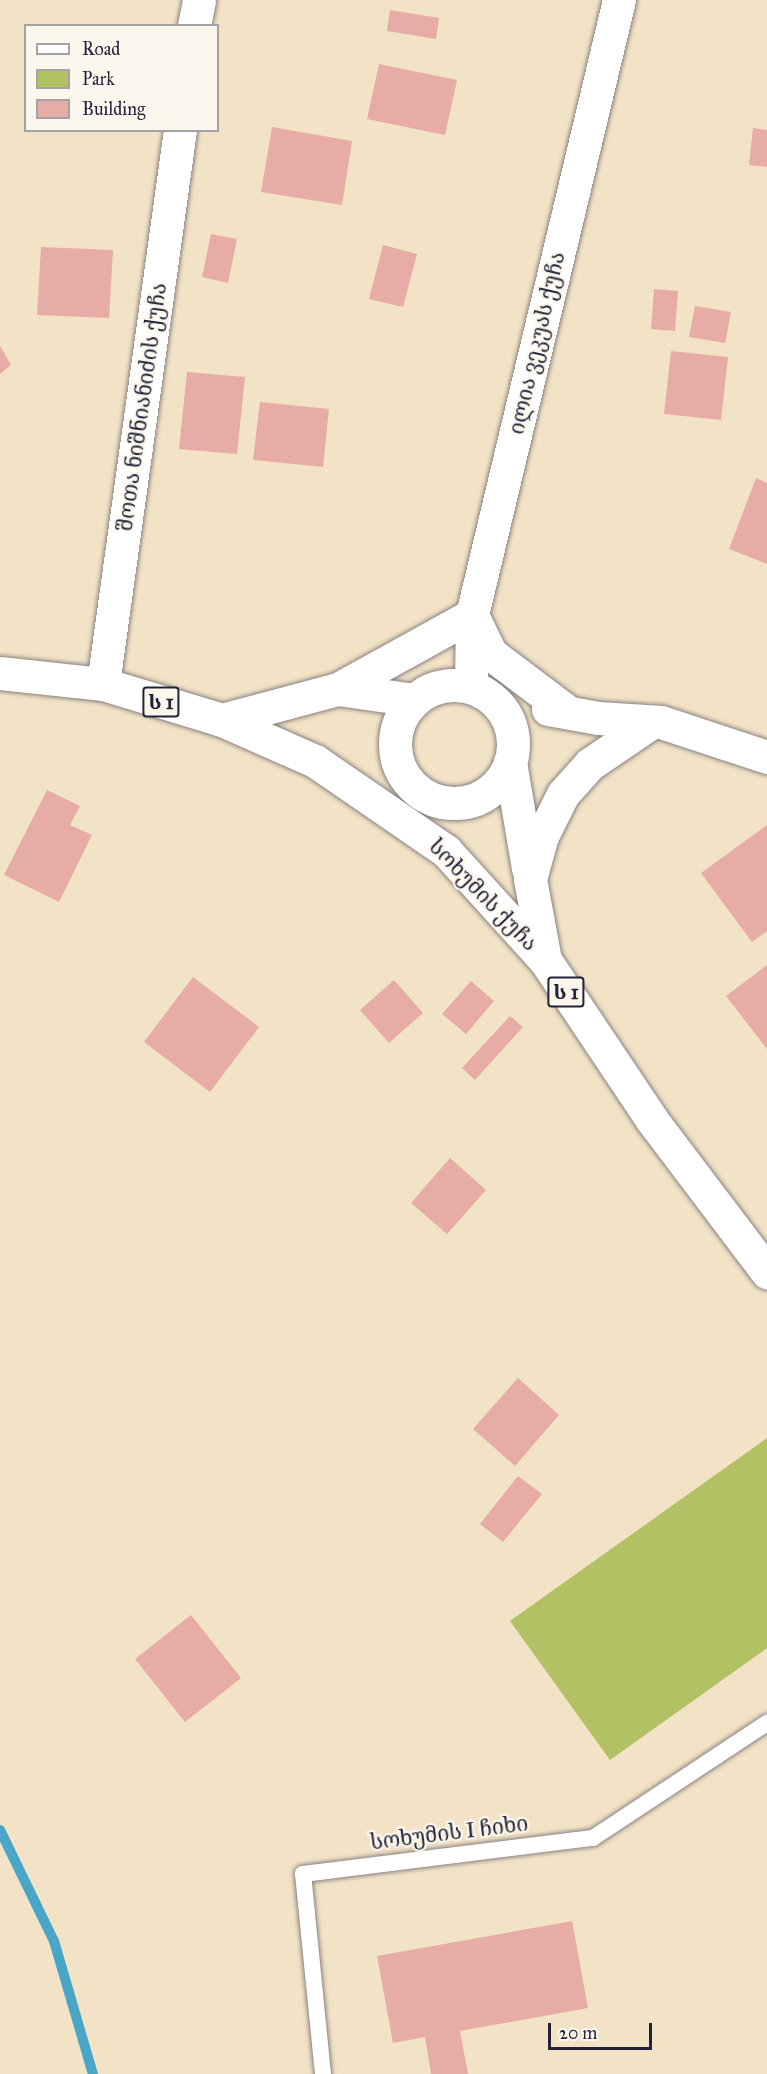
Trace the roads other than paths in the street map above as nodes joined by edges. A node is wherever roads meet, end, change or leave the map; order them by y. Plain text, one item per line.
1 (199, 0) edge
2 (619, 0) edge
3 (194, 24) edge
4 (180, 132) edge
5 (472, 615) junction
6 (0, 673) edge
7 (103, 684) junction
8 (338, 689) junction
9 (482, 693) junction
10 (414, 700) junction
11 (568, 712) junction
12 (222, 720) junction
13 (652, 722) junction
14 (767, 758) edge
15 (510, 762) junction
16 (406, 802) junction
17 (530, 879) junction
18 (545, 960) junction
19 (767, 1272) edge
20 (767, 1723) edge
21 (323, 2074) edge

1 - 3 main road
2 - 5 main road, ილია ვეკუას ქუჩა
4 - 7 main road, შოთა ნიშნიანიძის ქუჩა
5 - 8 main road
5 - 9 main road, ილია ვეკუას ქუჩა
5 - 11 main road
6 - 7 main road, სოხუმის ქუჩა / ს 1
7 - 12 main road, სოხუმის ქუჩა / ს 1
8 - 10 main road
8 - 12 main road
9 - 10 main road
9 - 11 main road
9 - 15 main road
10 - 16 main road
11 - 13 main road
12 - 16 main road, სოხუმის ქუჩა / ს 1
13 - 14 main road
13 - 17 main road
15 - 16 main road
15 - 17 main road
16 - 18 main road, სოხუმის ქუჩა / ს 1
17 - 18 main road
18 - 19 main road, სოხუმის ქუჩა / ს 1
20 - 21 lane, სოხუმის I ჩიხი

